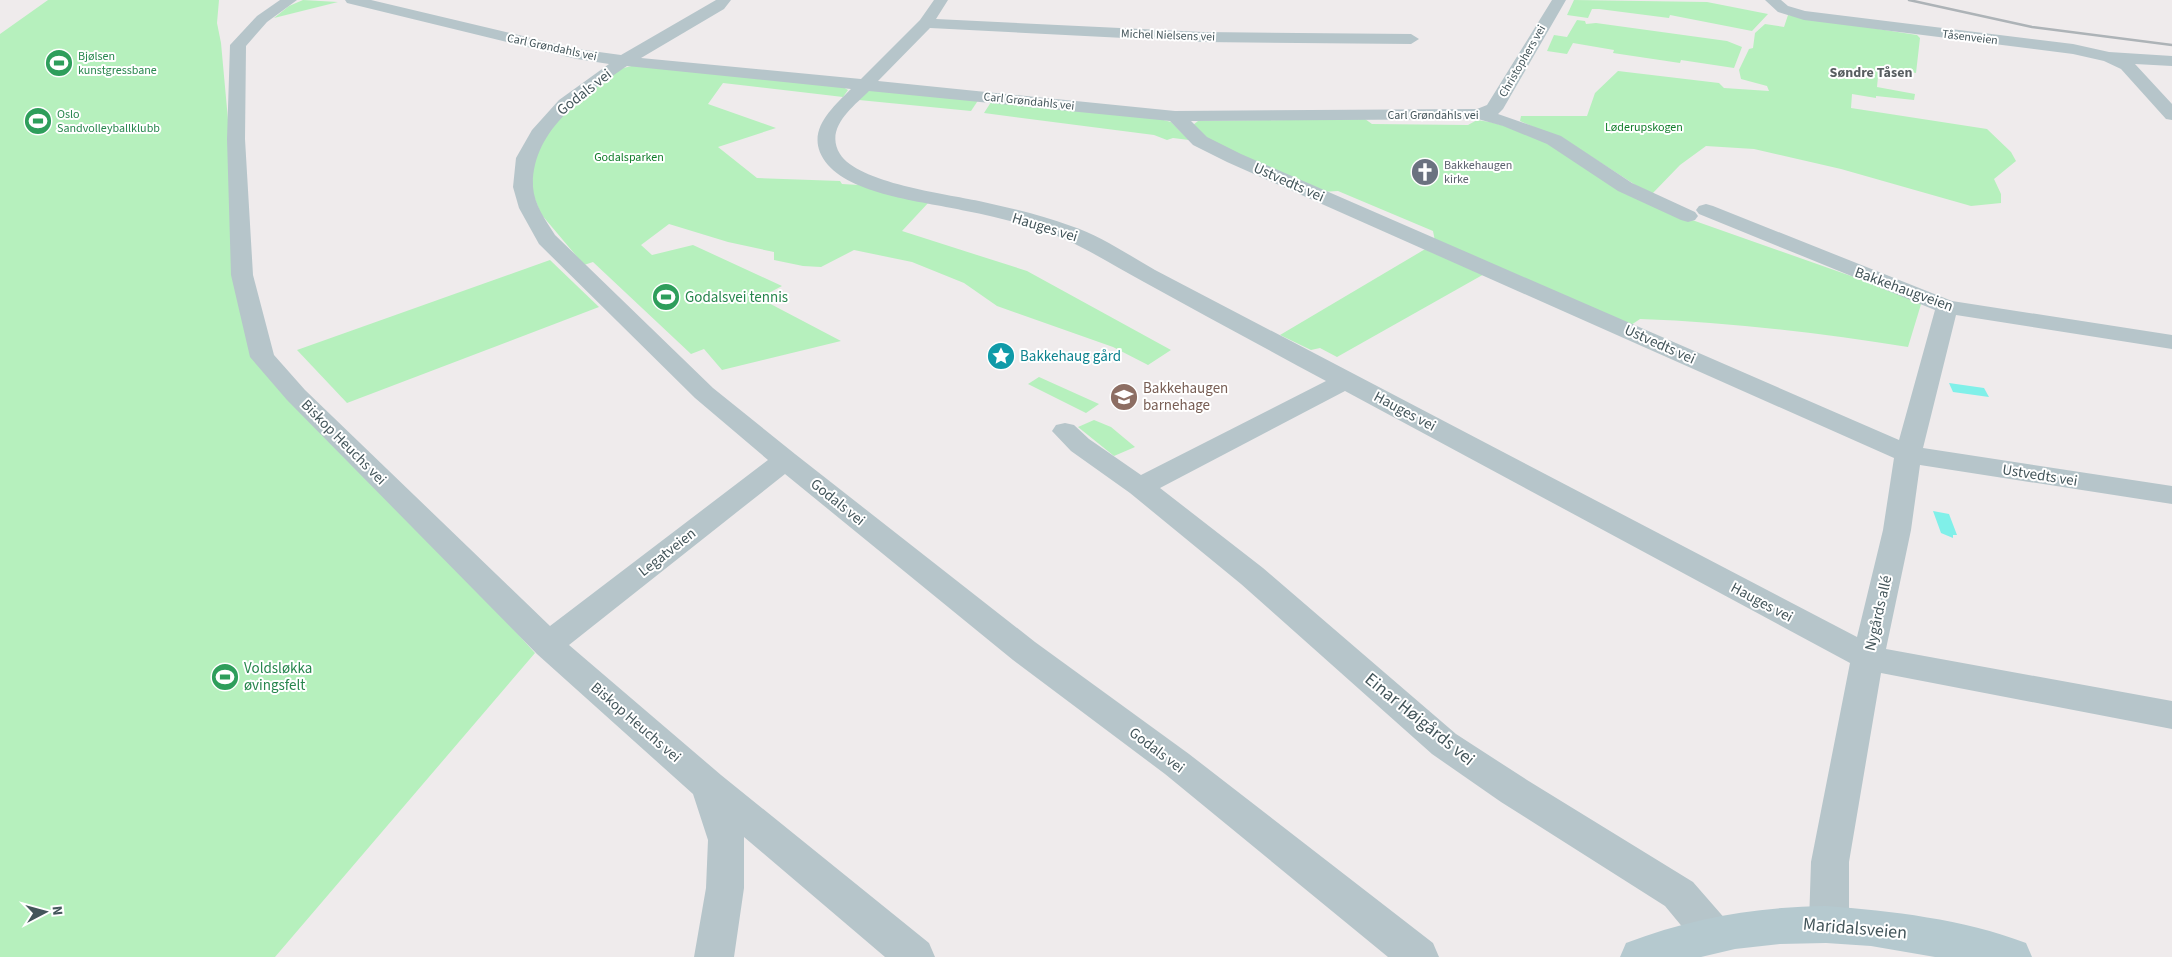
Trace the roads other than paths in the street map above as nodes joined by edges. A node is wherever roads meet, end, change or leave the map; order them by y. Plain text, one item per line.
1 (290, 0) edge
2 (352, 0) edge
3 (724, 0) edge
4 (941, 0) edge
5 (1559, 0) edge
6 (1772, 0) edge
7 (926, 24) junction
8 (1411, 39) dead end
9 (2109, 57) junction
10 (625, 61) junction
11 (2172, 61) edge
12 (865, 85) junction
13 (1478, 114) junction
14 (2172, 115) edge
15 (1175, 116) junction
16 (1697, 213) joint
17 (1947, 307) junction
18 (2172, 342) edge
19 (1347, 380) junction
20 (1065, 431) dead end
21 (1908, 454) junction
22 (785, 460) junction
23 (1140, 486) junction
24 (2172, 495) edge
25 (548, 645) junction
26 (1868, 658) junction
27 (2172, 716) edge
28 (708, 786) junction
29 (1829, 923) junction
30 (1712, 934) junction
31 (714, 957) edge
32 (915, 957) edge
33 (1419, 957) edge
34 (1640, 957) edge
35 (2012, 957) edge

1 - 25 street, Biskop Heuchs vei
2 - 10 street, Carl Grøndahls vei
3 - 10 street, Godals vei
4 - 7 street, Hauges vei
5 - 13 street, Christophers vei
6 - 9 street, Tåsenveien
7 - 8 street, Michel Nielsens vei
7 - 12 street, Hauges vei
9 - 11 street, Tåsenveien
9 - 14 street
10 - 12 street, Carl Grøndahls vei
10 - 22 street, Godals vei
12 - 15 street, Carl Grøndahls vei
12 - 19 street, Hauges vei
13 - 15 street, Carl Grøndahls vei
13 - 16 street, Carl Grøndahls vei
15 - 21 street, Ustvedts vei
16 - 17 street, Bakkehaugveien
17 - 18 street, Bakkehaugveien
17 - 21 street, Nygårds allé
19 - 23 street
19 - 26 street, Hauges vei
20 - 23 street, Einar Høigårds vei
21 - 24 street, Ustvedts vei
21 - 26 street, Nygårds allé
22 - 25 street, Legatveien
22 - 33 street, Godals vei
23 - 30 street, Einar Høigårds vei
25 - 28 street, Biskop Heuchs vei
26 - 27 street, Hauges vei
26 - 29 street, Nygårds allé
28 - 31 street
28 - 32 street, Biskop Heuchs vei
29 - 30 main road, Maridalsveien
29 - 35 main road, Maridalsveien
30 - 34 main road, Maridalsveien

